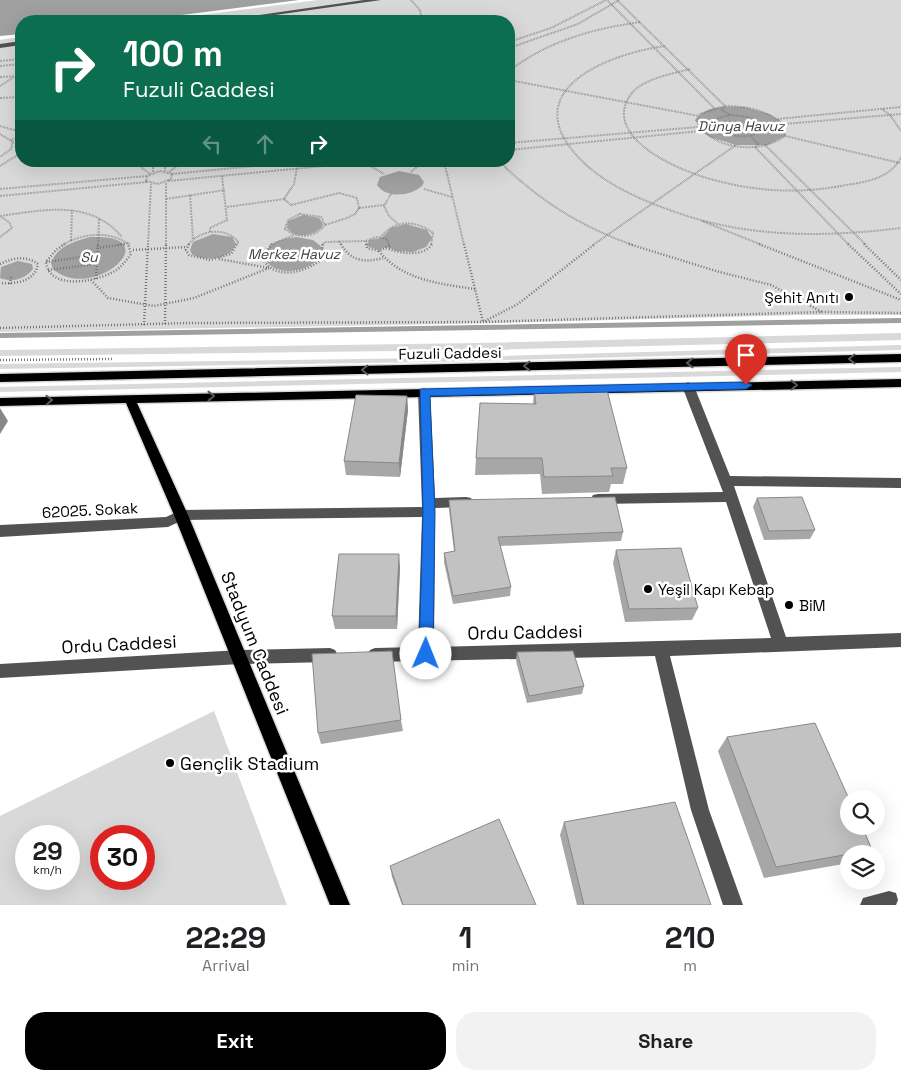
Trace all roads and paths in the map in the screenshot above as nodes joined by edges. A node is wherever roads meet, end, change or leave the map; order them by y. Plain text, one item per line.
1 (378, 0) edge
2 (411, 0) edge
3 (607, 0) edge
4 (618, 0) edge
5 (612, 5) junction
6 (265, 15) edge
7 (421, 15) edge
8 (640, 22) junction
9 (632, 23) junction
10 (515, 40) edge
11 (15, 44) edge
12 (0, 46) edge
13 (515, 46) edge
14 (665, 46) junction
15 (655, 47) junction
16 (15, 60) edge
17 (0, 61) edge
18 (15, 65) edge
19 (0, 66) edge
20 (515, 67) edge
21 (690, 69) junction
22 (678, 71) junction
23 (15, 76) joint
24 (0, 77) edge
25 (515, 81) edge
26 (0, 86) edge
27 (566, 90) junction
28 (15, 97) edge
29 (0, 98) edge
30 (624, 102) junction
31 (725, 106) junction
32 (901, 107) edge
33 (714, 108) junction
34 (882, 109) junction
35 (722, 110) junction
36 (901, 114) edge
37 (730, 115) junction
38 (890, 115) junction
39 (699, 116) junction
40 (777, 118) junction
41 (784, 124) junction
42 (0, 126) edge
43 (698, 127) junction
44 (15, 130) edge
45 (701, 131) junction
46 (901, 131) edge
47 (629, 132) junction
48 (0, 134) edge
49 (751, 136) junction
50 (785, 136) junction
51 (15, 138) edge
52 (564, 138) junction
53 (634, 138) junction
54 (11, 140) junction
55 (515, 142) edge
56 (569, 144) junction
57 (758, 144) junction
58 (736, 146) junction
59 (767, 146) junction
60 (754, 147) junction
61 (515, 149) edge
62 (0, 157) edge
63 (15, 157) edge
64 (901, 157) edge
65 (900, 163) edge
66 (0, 166) edge
67 (142, 167) edge
68 (152, 167) edge
69 (165, 167) edge
70 (178, 167) edge
71 (238, 167) edge
72 (308, 167) edge
73 (372, 167) edge
74 (417, 167) edge
75 (445, 167) edge
76 (505, 167) edge
77 (297, 168) junction
78 (165, 171) junction
79 (411, 172) dead end
80 (152, 173) junction
81 (171, 173) junction
82 (384, 174) dead end
83 (695, 174) junction
84 (147, 176) junction
85 (222, 176) junction
86 (147, 182) junction
87 (167, 182) junction
88 (151, 184) junction
89 (0, 189) edge
90 (424, 189) dead end
91 (224, 190) junction
92 (796, 191) junction
93 (810, 191) junction
94 (390, 194) dead end
95 (190, 195) junction
96 (0, 196) edge
97 (166, 198) junction
98 (453, 198) junction
99 (284, 199) junction
100 (654, 204) junction
101 (384, 205) junction
102 (227, 207) junction
103 (359, 208) junction
104 (72, 210) junction
105 (686, 215) junction
106 (0, 216) edge
107 (99, 218) junction
108 (398, 224) junction
109 (325, 225) junction
110 (901, 228) edge
111 (210, 232) junction
112 (98, 234) junction
113 (856, 234) junction
114 (294, 235) junction
115 (606, 236) junction
116 (839, 236) junction
117 (0, 237) edge
118 (380, 237) junction
119 (122, 238) junction
120 (193, 239) junction
121 (71, 240) junction
122 (366, 241) junction
123 (340, 242) junction
124 (129, 243) junction
125 (165, 247) junction
126 (187, 247) junction
127 (97, 248) junction
128 (386, 248) junction
129 (148, 249) junction
130 (132, 250) junction
131 (379, 251) junction
132 (97, 255) junction
133 (22, 258) junction
134 (383, 258) junction
135 (0, 259) edge
136 (219, 259) junction
137 (6, 261) junction
138 (46, 262) junction
139 (0, 264) edge
140 (18, 264) dead end
141 (97, 264) junction
142 (269, 268) junction
143 (48, 270) junction
144 (11, 277) dead end
145 (96, 279) junction
146 (91, 280) junction
147 (901, 280) edge
148 (0, 283) edge
149 (10, 284) junction
150 (475, 289) junction
151 (901, 294) edge
152 (901, 300) edge
153 (165, 304) junction
154 (145, 306) junction
155 (822, 312) junction
156 (901, 313) edge
157 (483, 322) junction
158 (165, 324) junction
159 (144, 325) junction
160 (0, 328) edge
161 (901, 358) edge
162 (0, 378) edge
163 (901, 383) edge
164 (688, 386) junction
165 (424, 392) junction
166 (129, 398) junction
167 (0, 402) edge
168 (726, 480) junction
169 (901, 483) edge
170 (732, 496) junction
171 (585, 500) edge
172 (477, 502) edge
173 (428, 507) junction
174 (181, 515) junction
175 (0, 531) edge
176 (901, 640) edge
177 (782, 646) junction
178 (661, 649) junction
179 (426, 654) junction
180 (240, 657) junction
181 (0, 671) edge
182 (889, 900) dead end
183 (340, 905) edge
184 (732, 905) edge
185 (870, 905) edge

1 - 6 street
2 - 7 path
3 - 5 path
3 - 10 path
4 - 5 path
4 - 8 path
5 - 9 path
5 - 13 path
8 - 9 path
8 - 14 path
9 - 15 path
9 - 20 path
11 - 12 street
14 - 15 path
14 - 21 path
15 - 22 path
15 - 27 path
16 - 17 path
18 - 19 path
21 - 22 path
21 - 31 path
22 - 30 path
22 - 33 path
23 - 24 path
23 - 26 path
25 - 27 path
27 - 30 path
27 - 52 path
28 - 29 path
30 - 39 path
30 - 47 path
31 - 33 path
31 - 35 path
31 - 40 path
32 - 34 path
33 - 35 path
33 - 39 path
34 - 38 path
34 - 40 path
35 - 37 path
36 - 38 path
37 - 49 path
37 - 49 path
38 - 41 path
38 - 46 path
39 - 43 path
40 - 41 path
41 - 50 path
42 - 44 path
43 - 45 path
43 - 47 path
45 - 53 path
45 - 58 path
47 - 52 path
47 - 53 path
48 - 54 path
49 - 57 path
50 - 59 path
50 - 65 path
51 - 54 path
52 - 55 path
52 - 56 path
53 - 56 path
53 - 83 path
54 - 62 path
56 - 61 path
56 - 100 path
57 - 59 path
57 - 60 path
58 - 60 path
58 - 83 path
59 - 60 path
59 - 93 path
60 - 92 path
63 - 66 path
64 - 65 path
65 - 93 path
67 - 80 path
68 - 80 path
69 - 78 path
70 - 81 path
71 - 81 path
72 - 77 path
73 - 82 path
74 - 79 path
75 - 98 path
76 - 115 path
77 - 85 path
77 - 99 path
78 - 80 path
78 - 81 path
80 - 84 path
81 - 87 path
83 - 92 path
83 - 100 path
84 - 86 path
84 - 89 path
85 - 87 path
85 - 91 path
86 - 88 path
86 - 96 path
87 - 88 path
87 - 97 path
88 - 129 path
90 - 98 path
91 - 95 path
91 - 102 path
92 - 93 path
92 - 116 path
93 - 113 path
94 - 101 path
95 - 97 path
95 - 120 path
97 - 125 path
98 - 150 path
99 - 102 path
99 - 103 path
100 - 105 path
100 - 115 path
101 - 103 path
101 - 108 path
102 - 111 path
103 - 109 path
104 - 106 path
104 - 107 path
104 - 121 path
105 - 116 path
105 - 152 path
106 - 117 path
107 - 112 path
107 - 119 path
108 - 118 path
108 - 128 path
109 - 114 path
109 - 114 path
110 - 113 path
111 - 120 path
111 - 136 path
112 - 119 path
112 - 121 path
112 - 127 path
113 - 116 path
113 - 147 path
114 - 142 path
115 - 155 path
115 - 157 path
116 - 151 path
118 - 122 path
118 - 128 path
119 - 124 path
120 - 126 path
121 - 138 path
122 - 123 path
122 - 131 path
123 - 134 path
123 - 142 path
124 - 127 path
124 - 130 path
125 - 126 path
125 - 129 path
125 - 153 path
126 - 136 path
127 - 132 path
128 - 131 path
129 - 130 path
129 - 154 path
130 - 145 path
131 - 134 path
132 - 138 path
132 - 141 path
133 - 137 path
133 - 140 path
133 - 149 path
134 - 150 path
135 - 137 path
136 - 142 path
137 - 139 path
138 - 143 path
141 - 143 path
141 - 145 path
142 - 153 path
143 - 146 path
144 - 149 path
145 - 146 path
146 - 154 path
148 - 149 path
150 - 157 path
153 - 154 path
153 - 158 path
154 - 159 path
155 - 156 path
155 - 157 path
157 - 158 path
158 - 159 path
159 - 160 path
161 -> 162 main road, Fuzuli Caddesi
164 -> 163 main road
164 - 165 main road
164 - 168 street
166 -> 165 main road
165 - 173 street
167 -> 166 main road
166 - 174 main road, Stadyum Caddesi
168 - 169 street
168 - 170 street
170 - 171 street
170 - 177 street
172 - 173 street, 62025. Sokak
173 - 174 street, 62025. Sokak
173 - 179 street
174 - 175 street, 62025. Sokak
174 - 180 main road, Stadyum Caddesi
176 - 177 street, Ordu Caddesi
177 - 178 street, Ordu Caddesi
178 - 179 street, Ordu Caddesi
178 - 184 street
179 - 180 street, Ordu Caddesi
180 - 181 street, Ordu Caddesi
180 - 183 main road, Stadyum Caddesi
182 - 185 street

